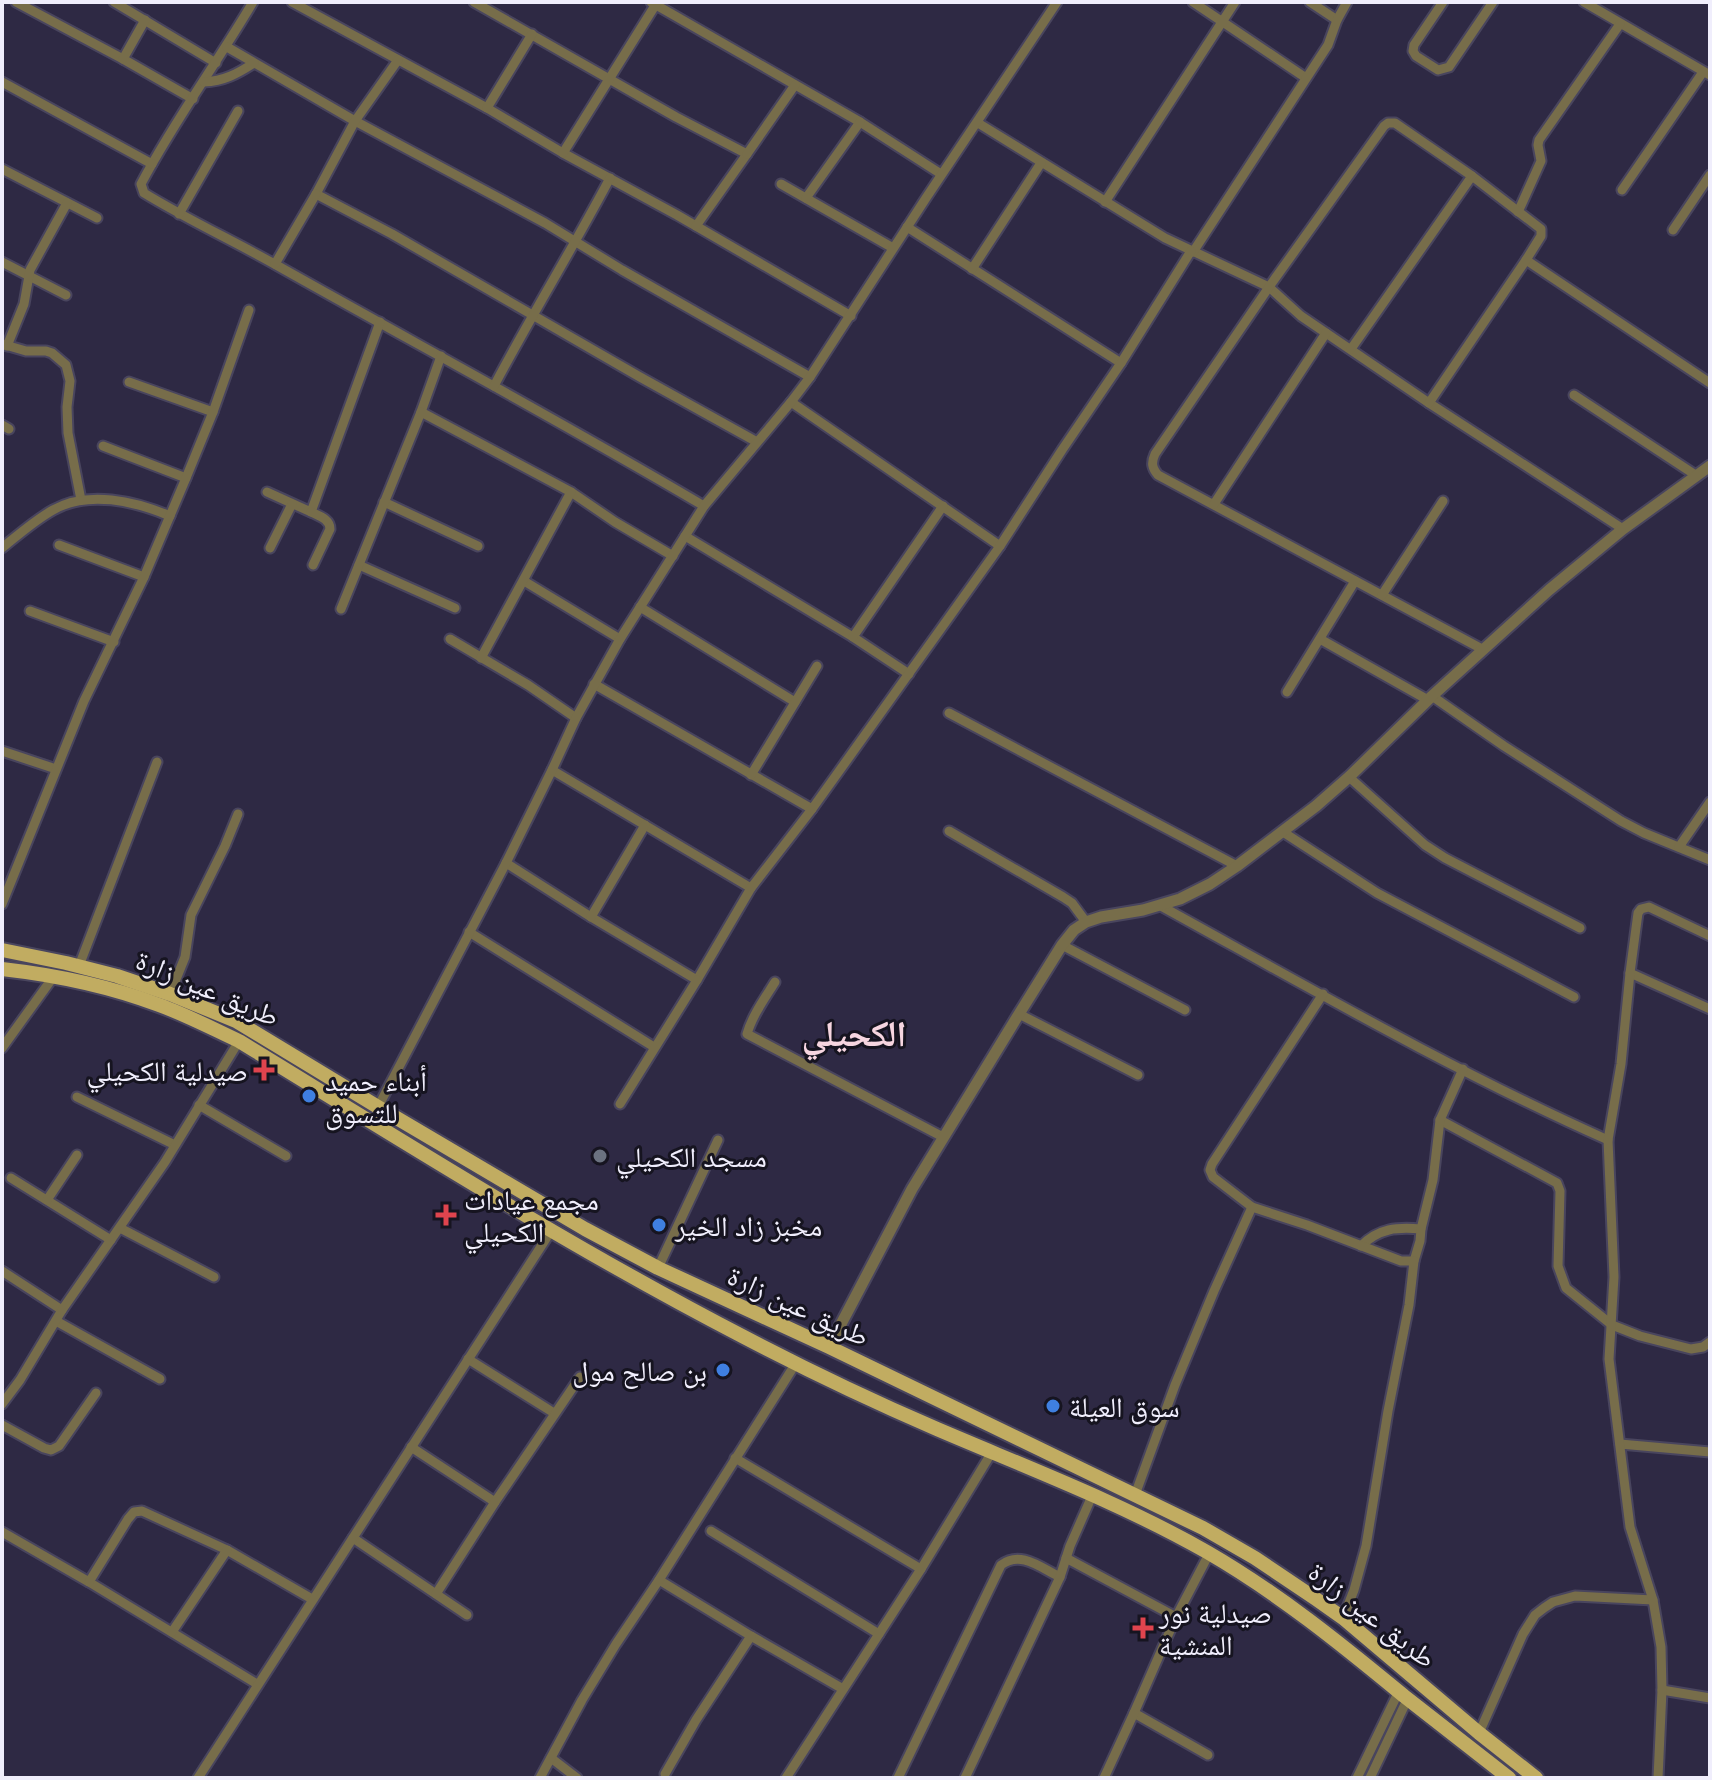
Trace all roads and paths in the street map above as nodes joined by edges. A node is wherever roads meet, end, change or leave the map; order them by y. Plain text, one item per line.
1 (16, 2) edge
2 (114, 2) edge
3 (253, 2) edge
4 (292, 2) edge
5 (474, 2) edge
6 (1057, 2) edge
7 (1193, 2) edge
8 (1235, 2) edge
9 (1310, 2) edge
10 (1347, 2) edge
11 (1443, 2) edge
12 (1493, 2) edge
13 (1584, 2) edge
14 (653, 3) edge
15 (145, 20) junction
16 (1337, 20) junction
17 (1222, 22) junction
18 (1620, 24) junction
19 (532, 34) junction
20 (227, 47) junction
21 (123, 59) junction
22 (398, 60) junction
23 (216, 63) junction
24 (254, 63) junction
25 (1707, 74) edge
26 (1306, 78) junction
27 (610, 79) junction
28 (2, 82) edge
29 (204, 82) junction
30 (795, 85) junction
31 (193, 99) junction
32 (487, 108) junction
33 (238, 111) dead end
34 (355, 121) junction
35 (860, 122) junction
36 (978, 123) junction
37 (563, 153) junction
38 (747, 154) junction
39 (1041, 163) junction
40 (152, 164) junction
41 (2, 169) edge
42 (941, 174) junction
43 (1710, 175) edge
44 (1472, 176) junction
45 (610, 178) junction
46 (781, 184) dead end
47 (1622, 190) dead end
48 (316, 194) junction
49 (806, 198) junction
50 (1105, 202) junction
51 (67, 203) junction
52 (1518, 212) junction
53 (179, 214) junction
54 (97, 218) dead end
55 (696, 226) junction
56 (907, 227) junction
57 (1673, 230) dead end
58 (576, 242) junction
59 (893, 248) junction
60 (1192, 252) junction
61 (1526, 260) junction
62 (2, 262) edge
63 (275, 264) junction
64 (972, 269) junction
65 (28, 275) junction
66 (1269, 287) junction
67 (66, 295) dead end
68 (249, 310) dead end
69 (532, 315) junction
70 (851, 316) junction
71 (380, 322) junction
72 (1326, 333) junction
73 (4, 345) edge
74 (1351, 349) junction
75 (441, 356) junction
76 (1121, 363) junction
77 (810, 377) junction
78 (129, 382) dead end
79 (1710, 383) edge
80 (494, 386) junction
81 (1574, 395) dead end
82 (791, 402) junction
83 (1429, 403) junction
84 (213, 412) junction
85 (421, 412) junction
86 (757, 442) junction
87 (103, 446) dead end
88 (1710, 466) edge
89 (1697, 476) junction
90 (186, 478) junction
91 (267, 492) dead end
92 (571, 492) junction
93 (81, 500) junction
94 (1443, 501) dead end
95 (384, 502) junction
96 (292, 504) junction
97 (1214, 504) junction
98 (704, 506) junction
99 (943, 506) junction
100 (311, 512) junction
101 (170, 516) junction
102 (1623, 529) junction
103 (685, 536) junction
104 (59, 545) dead end
105 (478, 546) dead end
106 (1000, 546) junction
107 (2, 548) edge
108 (270, 548) dead end
109 (673, 556) junction
110 (313, 565) dead end
111 (359, 565) junction
112 (144, 577) junction
113 (524, 581) junction
114 (1355, 581) junction
115 (1382, 595) junction
116 (640, 607) junction
117 (455, 608) dead end
118 (341, 609) dead end
119 (30, 611) dead end
120 (853, 637) junction
121 (450, 639) dead end
122 (620, 639) junction
123 (1320, 639) junction
124 (114, 642) junction
125 (1482, 649) junction
126 (481, 658) junction
127 (817, 666) dead end
128 (909, 674) junction
129 (594, 684) junction
130 (1287, 692) dead end
131 (1430, 698) junction
132 (795, 702) junction
133 (949, 713) dead end
134 (576, 718) junction
135 (2, 751) edge
136 (157, 762) dead end
137 (56, 769) junction
138 (552, 770) junction
139 (751, 775) junction
140 (1349, 777) junction
141 (1710, 802) edge
142 (812, 809) junction
143 (238, 814) dead end
144 (645, 825) junction
145 (949, 831) dead end
146 (1283, 832) junction
147 (1679, 847) junction
148 (1710, 860) edge
149 (506, 863) junction
150 (1237, 866) junction
151 (751, 888) junction
152 (2, 904) edge
153 (1161, 906) junction
154 (591, 917) junction
155 (1086, 922) junction
156 (1580, 928) dead end
157 (469, 932) junction
158 (1710, 936) edge
159 (1062, 945) junction
160 (2, 950) edge
161 (79, 966) junction
162 (2, 969) edge
163 (1630, 973) junction
164 (54, 976) junction
165 (697, 980) junction
166 (775, 982) dead end
167 (170, 994) junction
168 (1323, 994) junction
169 (1574, 997) dead end
170 (1710, 1009) edge
171 (1185, 1010) dead end
172 (1019, 1014) junction
173 (239, 1041) junction
174 (654, 1047) junction
175 (2, 1048) edge
176 (1463, 1069) junction
177 (1138, 1075) dead end
178 (77, 1097) dead end
179 (620, 1104) dead end
180 (199, 1105) junction
181 (378, 1107) junction
182 (1440, 1120) junction
183 (943, 1137) junction
184 (718, 1140) dead end
185 (1608, 1140) junction
186 (175, 1145) junction
187 (77, 1155) dead end
188 (286, 1156) dead end
189 (11, 1178) dead end
190 (47, 1200) junction
191 (1252, 1207) junction
192 (120, 1228) junction
193 (1421, 1229) junction
194 (551, 1231) junction
195 (111, 1240) junction
196 (1361, 1246) junction
197 (1414, 1261) junction
198 (658, 1268) junction
199 (2, 1271) edge
200 (214, 1277) dead end
201 (62, 1310) junction
202 (756, 1313) junction
203 (56, 1321) junction
204 (1612, 1325) junction
205 (746, 1338) junction
206 (1710, 1342) edge
207 (829, 1347) junction
208 (468, 1359) junction
209 (796, 1363) junction
210 (580, 1377) dead end
211 (891, 1377) junction
212 (160, 1379) dead end
213 (96, 1393) dead end
214 (877, 1403) junction
215 (2, 1404) edge
216 (554, 1413) junction
217 (2, 1425) edge
218 (1620, 1444) junction
219 (411, 1447) junction
220 (992, 1452) junction
221 (1710, 1452) edge
222 (735, 1458) junction
223 (1135, 1495) junction
224 (1092, 1496) junction
225 (495, 1502) junction
226 (711, 1531) dead end
227 (2, 1532) edge
228 (353, 1538) junction
229 (227, 1550) junction
230 (1209, 1554) junction
231 (1066, 1558) junction
232 (921, 1569) junction
233 (1060, 1577) junction
234 (659, 1580) junction
235 (89, 1582) junction
236 (436, 1594) junction
237 (312, 1599) junction
238 (1653, 1600) junction
239 (467, 1615) dead end
240 (1176, 1617) junction
241 (1343, 1618) junction
242 (172, 1632) junction
243 (879, 1634) junction
244 (751, 1636) junction
245 (257, 1684) junction
246 (843, 1689) junction
247 (1662, 1690) junction
248 (1403, 1694) junction
249 (1710, 1698) edge
250 (1134, 1713) junction
251 (1479, 1733) junction
252 (1208, 1755) dead end
253 (551, 1758) junction
254 (665, 1774) dead end
255 (198, 1778) edge
256 (540, 1778) edge
257 (577, 1778) edge
258 (786, 1778) edge
259 (898, 1778) edge
260 (965, 1778) edge
261 (1104, 1778) edge
262 (1357, 1778) edge
263 (1370, 1778) edge
264 (1509, 1778) edge
265 (1536, 1778) edge
266 (1658, 1778) edge

1 - 21 street
2 - 15 street
3 - 20 street
4 - 22 street
5 - 19 street
6 - 36 street
7 - 17 street
8 - 17 street
9 - 16 street
10 - 16 street
11 - 12 street
13 - 18 street
14 - 27 street
14 - 30 street
15 - 21 street
15 - 23 street
16 - 26 street
17 - 26 street
17 - 50 street
18 - 25 street
18 - 52 street
19 - 27 street
19 - 32 street
20 - 23 street
20 - 24 street
21 - 31 street
22 - 32 street
22 - 34 street
23 - 29 street
24 - 29 street
24 - 34 street
25 - 47 street
26 - 60 street
27 - 37 street
27 - 38 street
28 - 40 street
29 - 31 street
30 - 35 street
30 - 38 street
31 - 40 street
32 - 37 street
33 - 53 street
34 - 48 street
34 - 58 street
35 - 42 street
35 - 49 street
36 - 39 street
36 - 42 street
37 - 45 street
38 - 55 street
39 - 50 street
39 - 64 street
40 - 53 street
41 - 51 street
42 - 56 street
43 - 57 street
44 - 52 street
44 - 66 street
44 - 74 street
45 - 55 street
45 - 58 street
46 - 49 street
48 - 63 street
48 - 69 street
49 - 59 street
50 - 60 street
51 - 54 street
51 - 65 street
52 - 61 street
53 - 63 street
55 - 70 street
56 - 59 street
56 - 64 street
58 - 69 street
58 - 77 street
59 - 70 street
60 - 66 street
60 - 76 street
61 - 79 street
61 - 83 street
62 - 65 street
63 - 71 street
64 - 76 street
65 - 67 street
65 - 73 street
66 - 72 street
66 - 97 street
68 - 84 street
69 - 80 street
69 - 86 street
70 - 77 street
71 - 75 street
71 - 100 street
72 - 74 street
72 - 97 street
73 - 93 street
74 - 83 street
75 - 80 street
75 - 85 street
76 - 106 street
77 - 82 street
78 - 84 street
80 - 98 street
81 - 89 street
82 - 86 street
82 - 99 street
83 - 102 street
84 - 90 street
85 - 92 street
85 - 95 street
86 - 98 street
87 - 90 street
88 - 89 street
89 - 102 street
90 - 101 street
91 - 96 street
92 - 109 street
92 - 113 street
93 - 101 street
93 - 107 street
94 - 115 street
95 - 105 street
95 - 111 street
96 - 100 street
96 - 108 street
97 - 114 street
98 - 103 street
99 - 106 street
99 - 120 street
100 - 110 street
101 - 112 street
102 - 125 street
103 - 109 street
103 - 120 street
104 - 112 street
106 - 128 street
109 - 116 street
111 - 117 street
111 - 118 street
112 - 124 street
113 - 122 street
113 - 126 street
114 - 115 street
114 - 123 street
115 - 125 street
116 - 122 street
116 - 132 street
119 - 124 street
120 - 128 street
121 - 126 street
122 - 129 street
123 - 130 street
123 - 131 street
124 - 137 street
125 - 131 street
126 - 134 street
127 - 132 street
128 - 142 street
129 - 134 street
129 - 139 street
131 - 140 street
131 - 147 street
132 - 139 street
133 - 150 street
134 - 138 street
135 - 137 street
136 - 161 street
137 - 152 street
138 - 144 street
138 - 149 street
139 - 142 street
140 - 146 street
140 - 156 street
141 - 147 street
142 - 151 street
143 - 167 street
144 - 151 street
144 - 154 street
145 - 155 street
146 - 150 street
146 - 169 street
147 - 148 street
149 - 154 street
149 - 157 street
150 - 153 street
151 - 165 street
153 - 155 street
153 - 168 street
154 - 165 street
155 - 159 street
157 - 174 street
157 - 181 street
158 - 163 street
159 - 171 street
159 - 172 street
160 - 161 main road, طريق عين زارة
161 - 167 main road, طريق عين زارة
162 - 164 main road, طريق عين زارة
163 - 170 street
163 - 185 street
164 - 173 main road, طريق عين زارة
164 - 175 street
165 - 174 street
166 - 183 street
167 - 181 main road, طريق عين زارة
168 - 176 street
168 - 191 street
172 - 177 street
172 - 183 street
173 - 180 street
173 - 194 main road, طريق عين زارة
174 - 179 street
176 - 182 street
176 - 185 street
178 - 186 street
180 - 186 street
180 - 188 street
181 - 198 main road, طريق عين زارة
182 - 193 street
182 - 204 street
183 - 207 street
184 - 198 street
185 - 204 street
186 - 192 street
187 - 190 street
189 - 190 street
190 - 195 street
191 - 196 street
191 - 223 street
192 - 195 street
192 - 200 street
193 - 196 street
193 - 197 street
194 - 205 main road, طريق عين زارة
194 - 208 street
195 - 201 street
196 - 197 street
197 - 241 street
198 - 202 main road, طريق عين زارة
199 - 201 street
201 - 203 street
202 - 205 main road
202 - 207 main road, طريق عين زارة
203 - 212 street
203 - 215 street
204 - 206 street
204 - 218 street
205 - 209 main road, طريق عين زارة
207 - 211 main road, طريق عين زارة
208 - 216 street
208 - 219 street
209 - 214 main road, طريق عين زارة
209 - 222 street
210 - 216 street
211 - 214 main road
211 - 223 main road, طريق عين زارة
213 - 217 street
214 - 220 main road, طريق عين زارة
216 - 225 street
218 - 221 street
218 - 238 street
219 - 225 street
219 - 228 street
220 - 224 main road, طريق عين زارة
220 - 232 street
222 - 232 street
222 - 234 street
223 - 241 main road, طريق عين زارة
224 - 230 main road, طريق عين زارة
224 - 231 street
225 - 236 street
226 - 243 street
227 - 235 street
228 - 236 street
228 - 237 street
229 - 235 street
229 - 237 street
229 - 242 street
230 - 240 street
230 - 248 main road, طريق عين زارة
231 - 233 street
231 - 240 street
232 - 243 street
233 - 259 street
233 - 260 street
234 - 244 street
234 - 253 street
235 - 242 street
236 - 239 street
237 - 245 street
238 - 247 street
238 - 251 street
240 - 250 street
241 - 251 main road, طريق عين زارة
242 - 245 street
243 - 246 street
244 - 246 street
244 - 254 street
245 - 255 street
246 - 258 street
247 - 249 street
247 - 266 street
248 - 262 street
248 - 263 street
248 - 264 main road, طريق عين زارة
250 - 252 street
250 - 261 street
251 - 265 main road, طريق عين زارة
253 - 256 street
253 - 257 street

